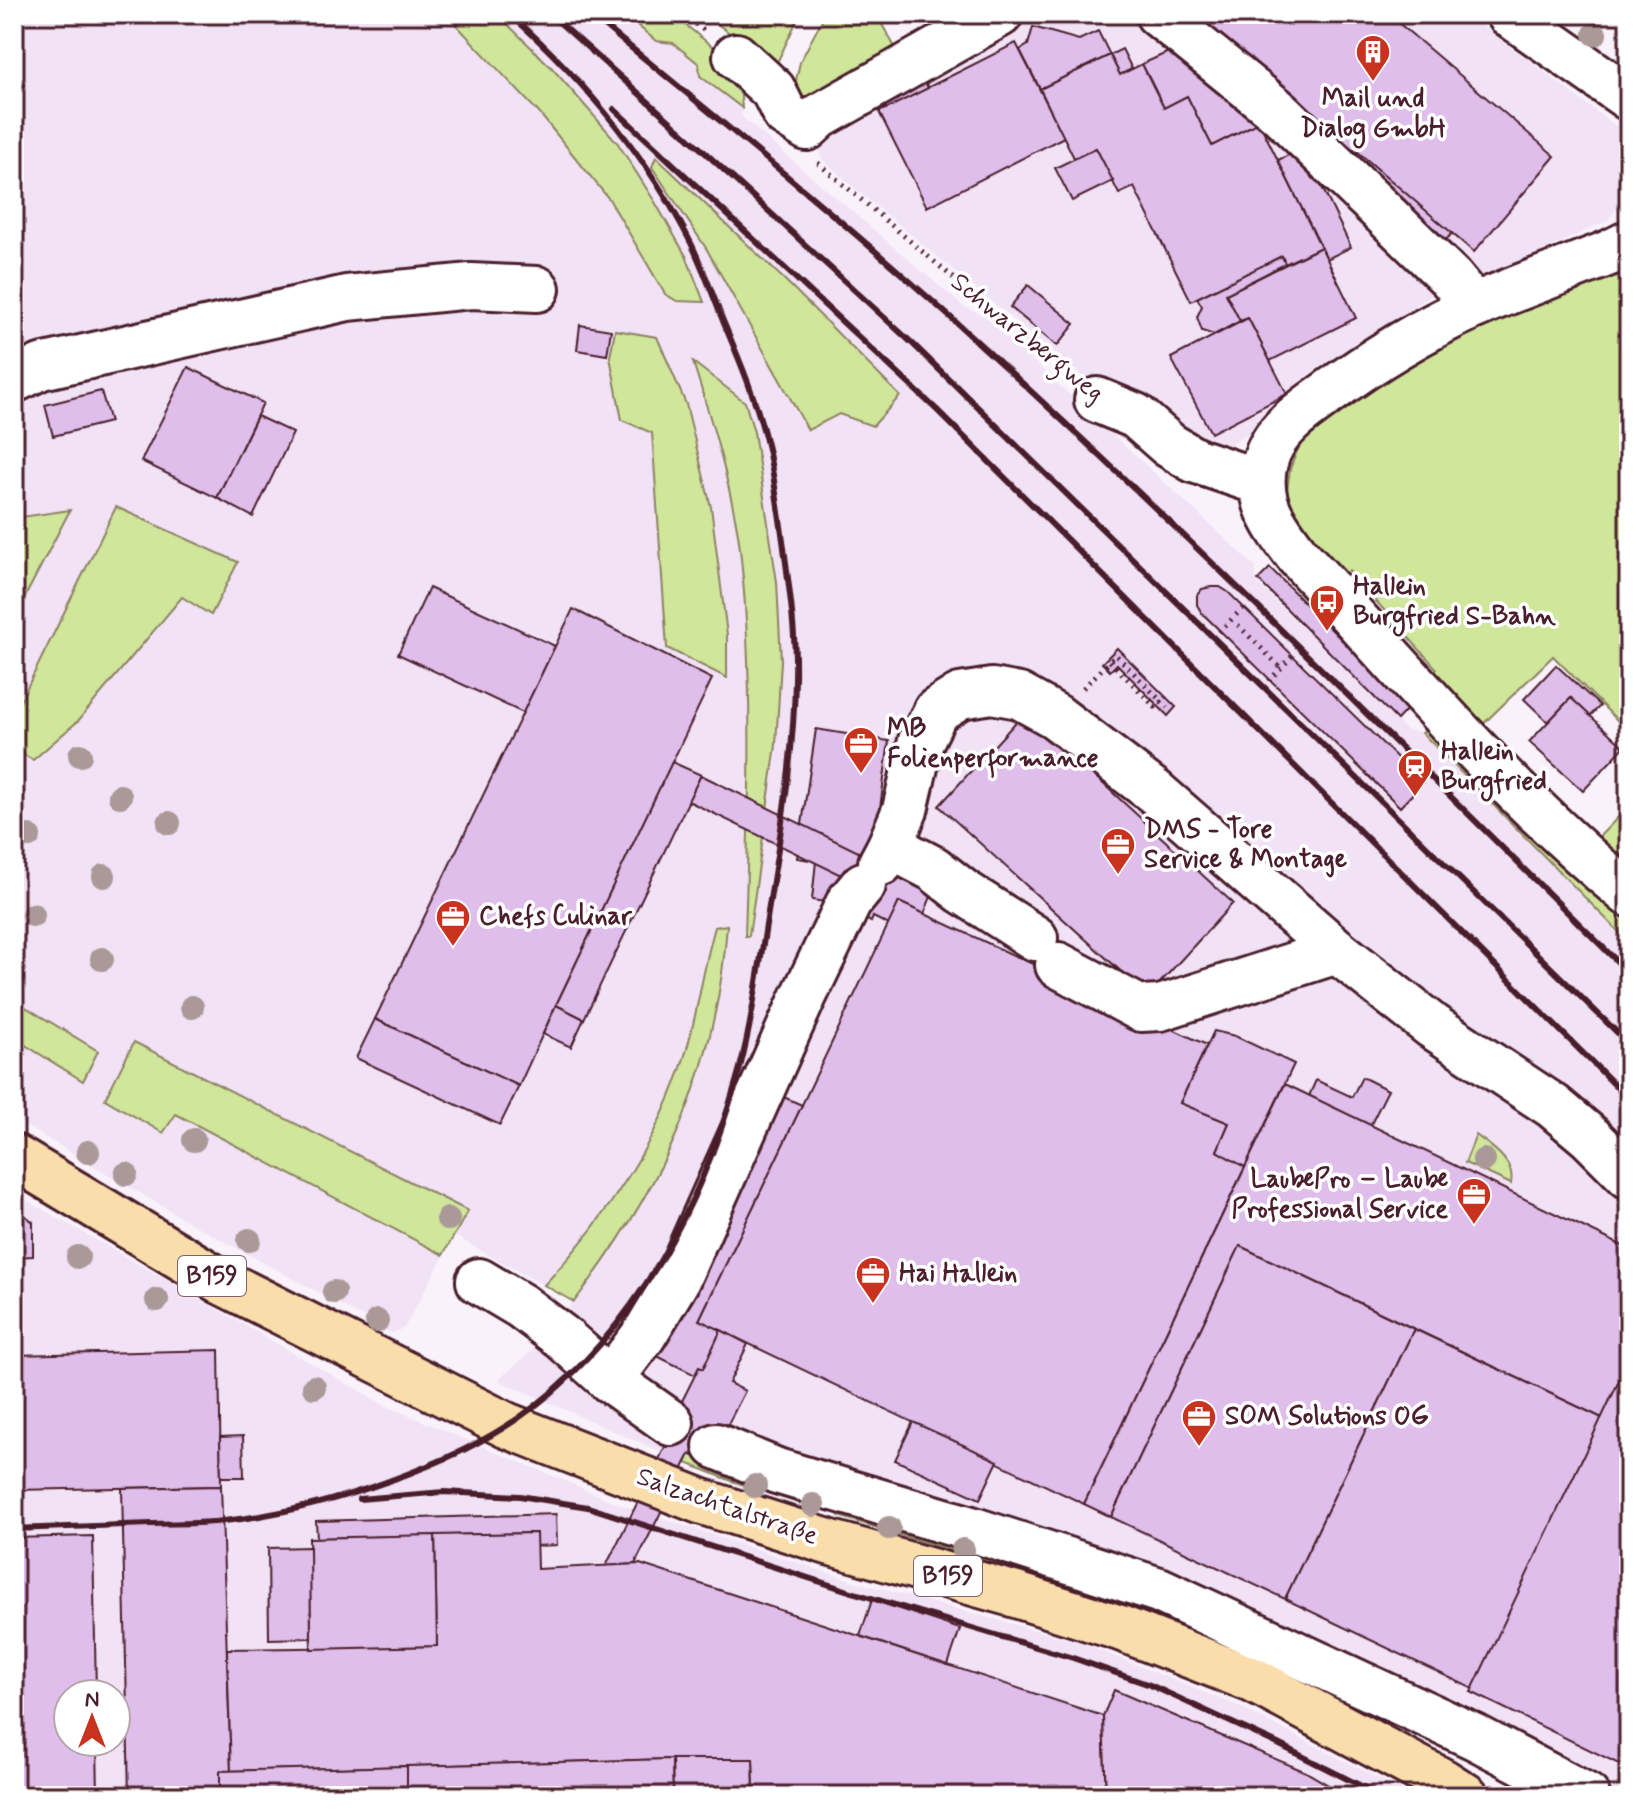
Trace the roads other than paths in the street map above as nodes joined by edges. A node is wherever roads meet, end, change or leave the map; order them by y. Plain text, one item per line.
1 (1000, 14) edge
2 (1158, 14) edge
3 (1509, 14) edge
4 (736, 56) dead end
5 (1629, 98) edge
6 (1629, 243) edge
7 (537, 289) dead end
8 (1474, 306) junction
9 (14, 380) edge
10 (1097, 400) road end
11 (1262, 483) junction
12 (878, 865) junction
13 (1629, 894) edge
14 (1337, 951) junction
15 (14, 1157) edge
16 (1629, 1176) edge
17 (479, 1281) dead end
18 (610, 1380) junction
19 (671, 1423) dead end
20 (716, 1446) dead end
21 (1466, 1796) edge
22 (1587, 1796) edge

1 - 4 street
2 - 8 street
3 - 5 street
6 - 8 street
7 - 9 street
8 - 11 street
10 - 11 street, Schwarzbergweg
11 - 13 street
12 - 14 street
12 - 14 street
12 - 18 street
14 - 16 street
15 - 21 main road, Salzachtalstraße / B159
17 - 18 street
18 - 19 street
20 - 22 street

